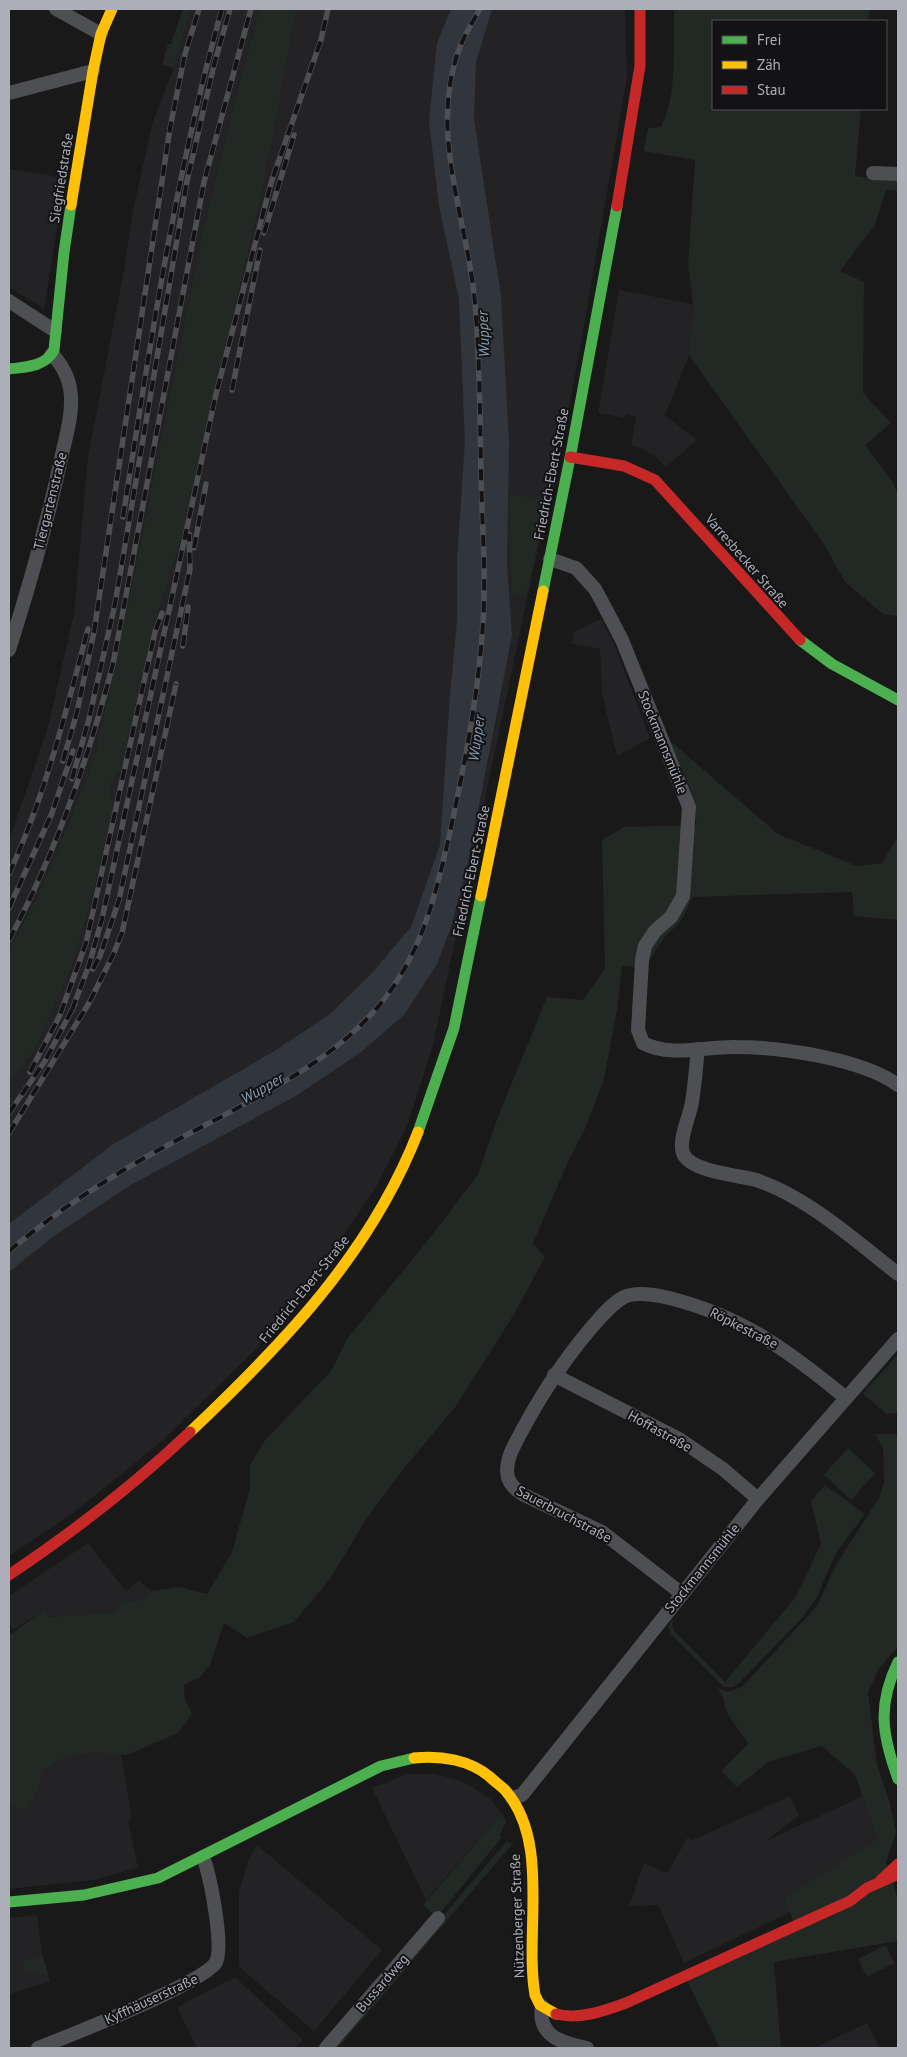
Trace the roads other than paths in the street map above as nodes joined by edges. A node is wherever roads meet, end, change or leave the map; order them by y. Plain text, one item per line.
1 (56, 9) edge
2 (112, 9) edge
3 (640, 9) edge
4 (100, 34) junction
5 (93, 71) junction
6 (9, 93) edge
7 (873, 173) dead end
8 (898, 174) edge
9 (9, 301) edge
10 (55, 331) junction
11 (52, 354) junction
12 (9, 370) edge
13 (570, 458) junction
14 (550, 559) junction
15 (9, 650) edge
16 (898, 700) edge
17 (698, 1049) junction
18 (898, 1085) edge
19 (898, 1274) edge
20 (627, 1296) joint
21 (898, 1339) edge
22 (554, 1375) junction
23 (846, 1398) junction
24 (758, 1499) junction
25 (9, 1575) edge
26 (681, 1593) junction
27 (898, 1662) edge
28 (898, 1779) edge
29 (512, 1798) junction
30 (203, 1857) junction
31 (898, 1864) edge
32 (898, 1874) edge
33 (880, 1881) junction
34 (871, 1899) dead end
35 (850, 1901) junction
36 (9, 1902) edge
37 (438, 1918) dead end
38 (542, 2006) junction
39 (38, 2048) edge
40 (326, 2048) edge
41 (587, 2048) edge

1 - 4 street
2 - 4 main road, Siegfriedstraße
3 - 13 main road, Friedrich-Ebert-Straße
4 - 5 main road, Siegfriedstraße
5 - 6 street
5 - 10 main road, Siegfriedstraße
7 - 8 street
9 - 10 street
10 - 11 main road, Siegfriedstraße
11 - 12 main road
11 - 15 street, Tiergartenstraße
13 - 14 main road, Friedrich-Ebert-Straße
13 - 16 main road, Varresbecker Straße
14 - 17 street, Stockmannsmühle
14 - 25 main road, Friedrich-Ebert-Straße
17 - 18 street, Stockmannsmühle
17 - 19 street
20 - 22 street, Sauerbruchstraße
20 - 23 street, Röpkestraße
21 - 23 street, Stockmannsmühle
22 - 24 street, Hoffastraße
22 - 26 street, Sauerbruchstraße
23 - 24 street, Stockmannsmühle
24 - 26 street, Stockmannsmühle
26 - 29 street, Stockmannsmühle
27 - 28 main road
29 - 30 main road, Nützenberger Straße
29 - 38 main road, Nützenberger Straße
30 - 36 main road, Nützenberger Straße
30 - 39 street, Kyffhäuserstraße
31 - 33 main road
32 - 33 main road
33 - 35 main road
34 - 35 main road
35 - 38 main road
37 - 40 street, Bussardweg
38 - 41 street

